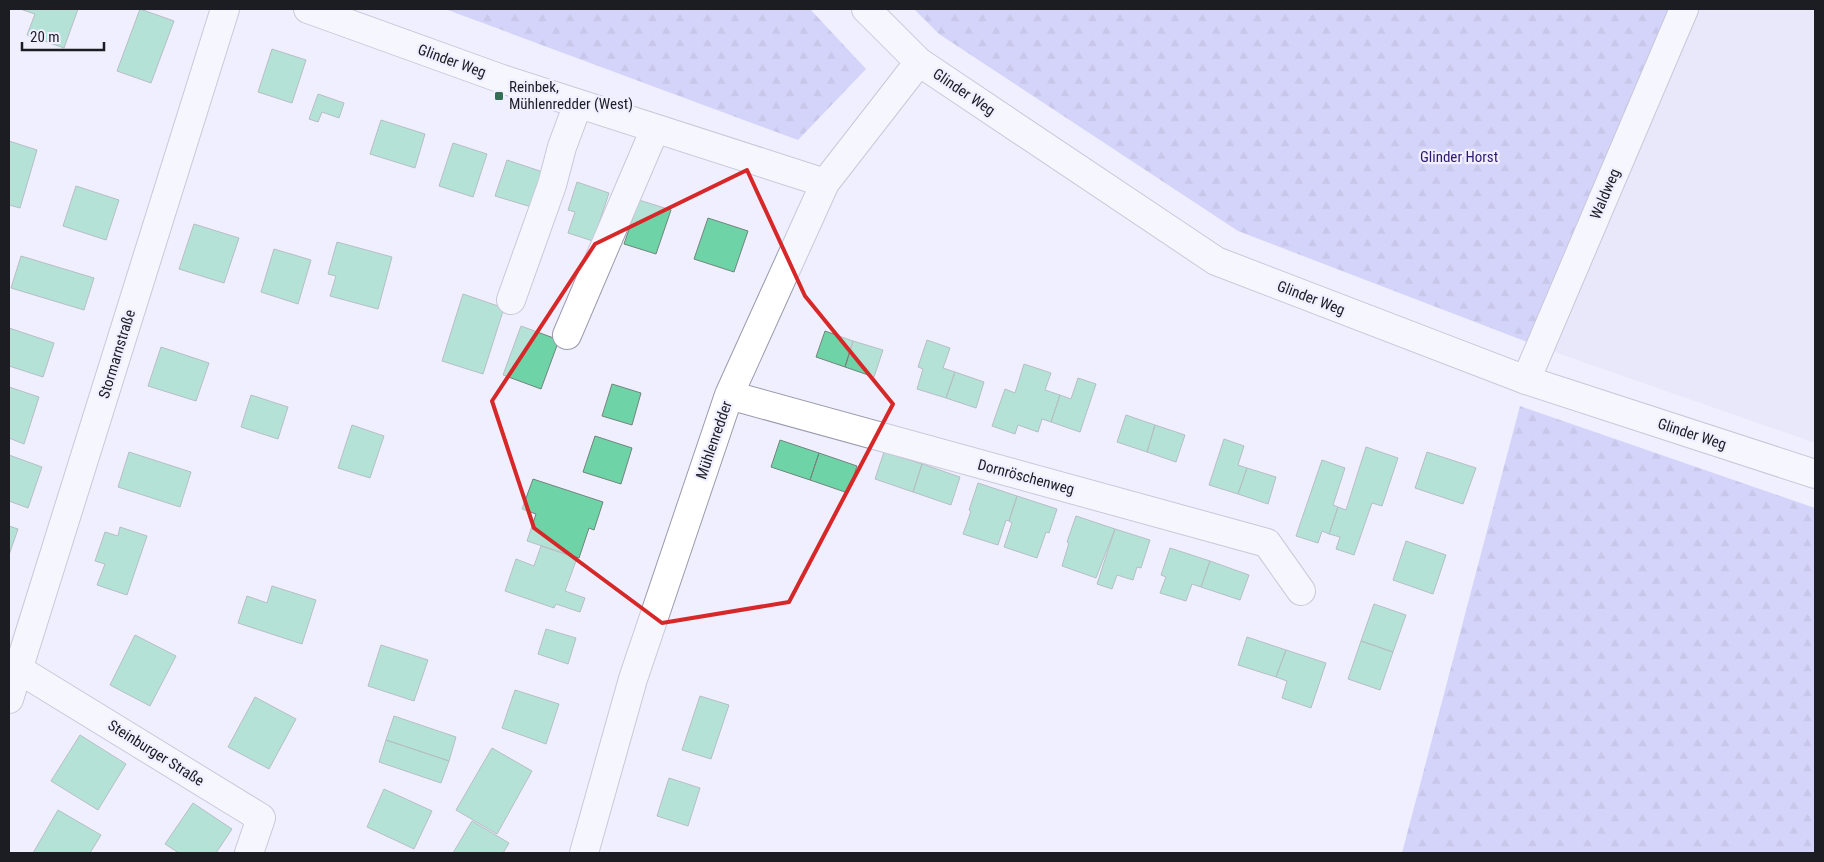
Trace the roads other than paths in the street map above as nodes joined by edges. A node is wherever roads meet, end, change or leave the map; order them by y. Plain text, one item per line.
1 (225, 9) edge
2 (308, 9) edge
3 (866, 9) edge
4 (1684, 9) edge
5 (919, 62) junction
6 (578, 104) junction
7 (655, 129) junction
8 (825, 183) junction
9 (511, 300) dead end
10 (567, 335) dead end
11 (1526, 380) junction
12 (729, 396) junction
13 (1815, 474) edge
14 (1300, 591) dead end
15 (18, 669) junction
16 (9, 699) edge
17 (249, 853) edge
18 (584, 853) edge

1 - 15 street, Stormarnstraße
2 - 6 street, Glinder Weg
3 - 5 street, Glinder Weg
4 - 11 street, Waldweg
5 - 8 street, Mühlenredder
5 - 11 street, Glinder Weg
6 - 7 street, Glinder Weg
6 - 9 street
7 - 8 street, Glinder Weg
7 - 10 street
8 - 12 street, Mühlenredder
11 - 13 street, Glinder Weg
12 - 14 street, Dornröschenweg
12 - 18 street, Mühlenredder
15 - 16 street, Stormarnstraße
15 - 17 street, Steinburger Straße

